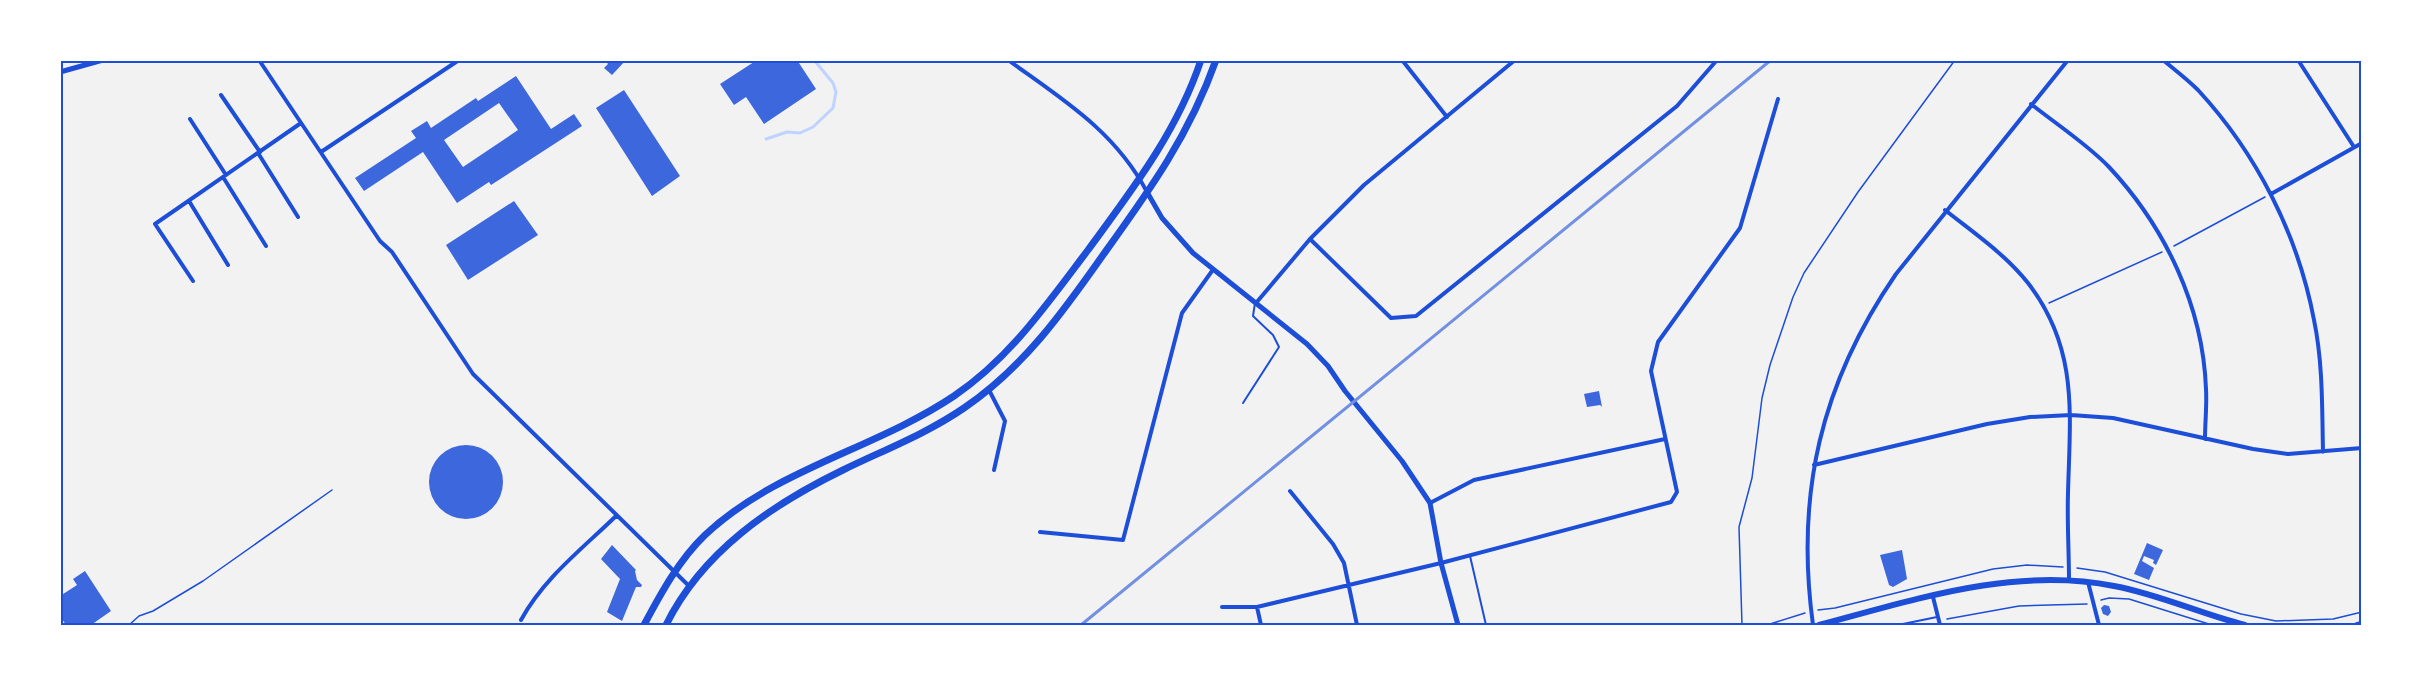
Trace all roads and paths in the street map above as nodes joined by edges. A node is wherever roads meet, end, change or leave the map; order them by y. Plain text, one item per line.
1 (103, 60) edge
2 (258, 60) edge
3 (459, 60) edge
4 (1008, 60) edge
5 (1201, 60) edge
6 (1216, 60) edge
7 (1402, 60) edge
8 (1515, 60) edge
9 (1717, 60) edge
10 (1955, 60) edge
11 (2068, 60) edge
12 (2163, 60) edge
13 (2298, 60) edge
14 (60, 72) edge
15 (221, 95) dead end
16 (1779, 99) dead end
17 (2031, 104) junction
18 (1447, 117) junction
19 (190, 119) dead end
20 (302, 123) junction
21 (2362, 143) edge
22 (2354, 147) junction
23 (321, 152) junction
24 (259, 153) junction
25 (225, 176) junction
26 (1140, 179) junction
27 (1147, 192) junction
28 (2271, 194) junction
29 (189, 201) junction
30 (1945, 210) junction
31 (298, 217) dead end
32 (1310, 239) junction
33 (266, 246) dead end
34 (2168, 249) junction
35 (228, 265) dead end
36 (1212, 271) junction
37 (193, 281) dead end
38 (1256, 303) junction
39 (2043, 305) junction
40 (989, 390) junction
41 (1243, 402) dead end
42 (2070, 415) junction
43 (1665, 439) junction
44 (2205, 439) junction
45 (2362, 448) edge
46 (2323, 452) junction
47 (1814, 465) junction
48 (994, 470) dead end
49 (332, 490) dead end
50 (1290, 491) dead end
51 (1430, 503) junction
52 (616, 516) junction
53 (1040, 532) dead end
54 (1469, 554) junction
55 (1441, 563) junction
56 (2069, 567) junction
57 (674, 573) junction
58 (2069, 580) junction
59 (2088, 582) junction
60 (1347, 584) junction
61 (688, 586) junction
62 (1933, 597) junction
63 (2091, 603) junction
64 (1222, 607) dead end
65 (1257, 607) junction
66 (1812, 612) junction
67 (2362, 612) edge
68 (521, 620) dead end
69 (1939, 621) edge
70 (2362, 624) edge
71 (129, 625) edge
72 (644, 625) edge
73 (666, 625) edge
74 (1261, 625) edge
75 (1358, 625) edge
76 (1458, 625) edge
77 (1486, 625) edge
78 (1742, 625) edge
79 (1767, 625) edge
80 (1813, 625) edge
81 (1819, 625) edge
82 (1898, 625) edge
83 (2099, 625) edge
84 (2212, 625) edge
85 (2245, 625) edge
86 (2357, 625) edge

1 - 14 street
2 - 20 street
3 - 23 street
4 - 26 street
5 - 26 main road
6 - 27 main road
7 - 18 street
8 - 18 street
9 - 32 street
10 - 78 path
11 - 17 street
12 - 28 street
13 - 22 street
15 - 24 street
16 - 43 street
17 - 30 street
17 - 34 street
18 - 32 street
19 - 25 street
20 - 23 street
20 - 24 street
21 - 22 street
22 - 28 street
23 - 52 street
24 - 25 street
24 - 31 street
25 - 29 street
25 - 33 street
26 - 27 street
26 - 57 main road
27 - 36 street
27 - 40 main road
28 - 34 path
28 - 46 street
29 - 35 street
29 - 37 street
30 - 39 street
30 - 47 street
32 - 38 street
34 - 39 path
34 - 44 street
36 - 38 street
36 - 53 street
38 - 41 lane
38 - 51 street
39 - 42 street
40 - 48 street
40 - 61 main road
42 - 44 street
42 - 47 street
42 - 56 street
43 - 51 street
43 - 54 street
44 - 46 street
45 - 46 street
47 - 66 street
49 - 71 path
50 - 60 street
51 - 55 street
52 - 57 street
52 - 68 street
54 - 55 street
54 - 77 lane
55 - 60 street
55 - 76 street
56 - 58 street
56 - 66 path
56 - 67 path
57 - 61 street
57 - 72 main road
58 - 59 main road
58 - 62 main road
59 - 63 street
59 - 85 main road
60 - 65 street
60 - 75 street
61 - 73 main road
62 - 69 street
62 - 81 main road
63 - 69 path
63 - 83 street
63 - 84 path
64 - 65 street
65 - 74 street
66 - 79 path
66 - 80 street
69 - 82 lane
70 - 86 main road

